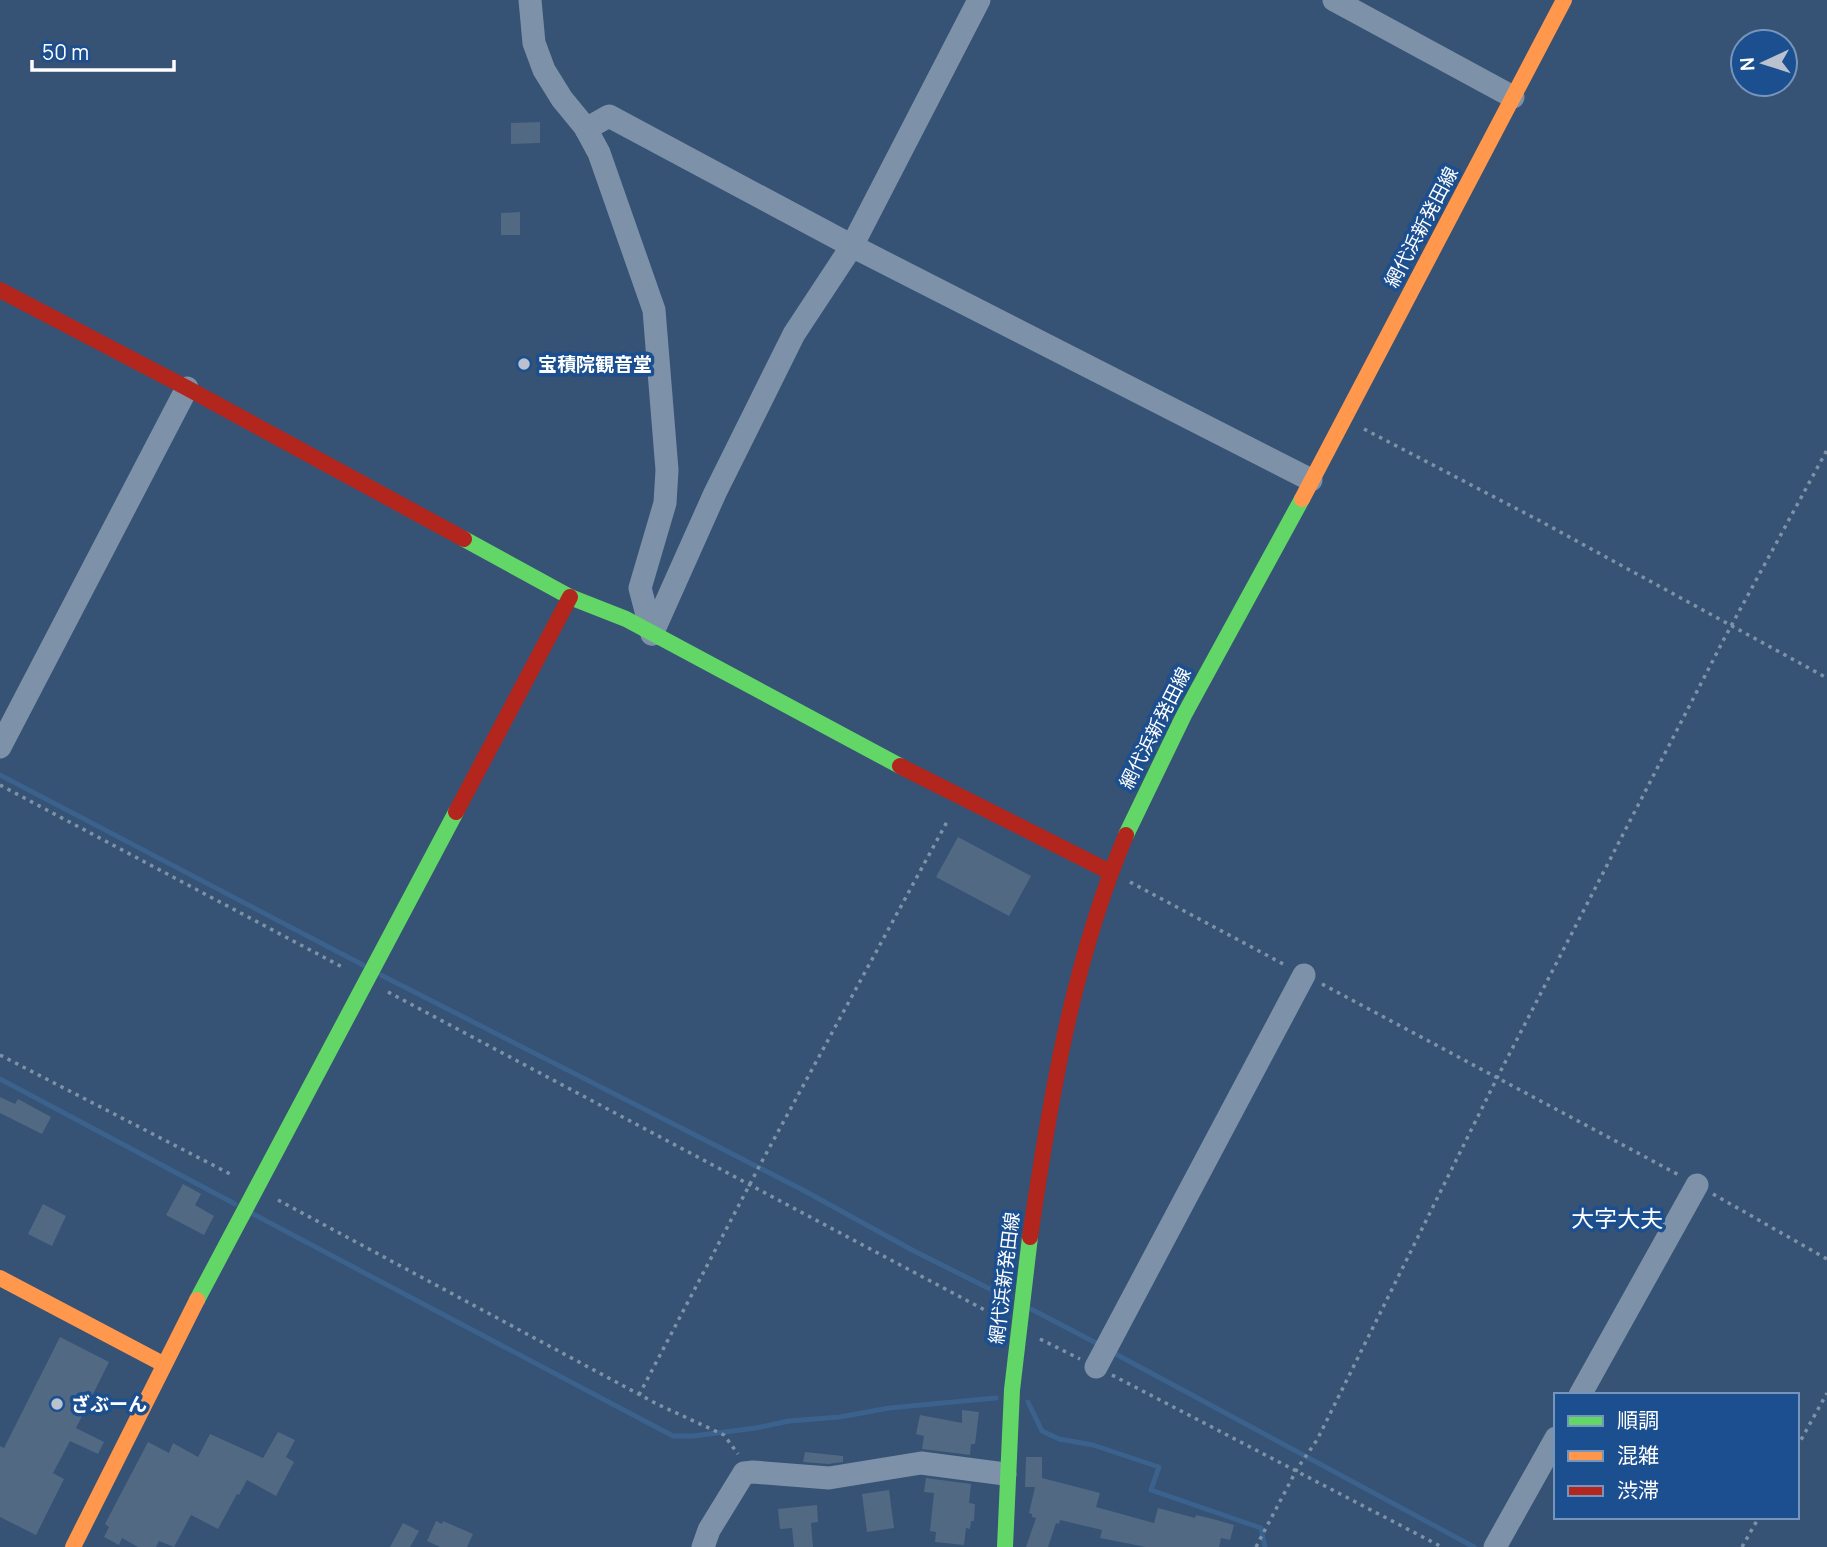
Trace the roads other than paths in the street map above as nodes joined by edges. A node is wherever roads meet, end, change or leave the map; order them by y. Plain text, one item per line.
1 (530, 0) edge
2 (979, 0) edge
3 (1334, 0) edge
4 (1564, 0) edge
5 (1513, 97) junction
6 (586, 129) junction
7 (852, 246) junction
8 (0, 290) edge
9 (187, 388) junction
10 (1311, 480) junction
11 (570, 597) junction
12 (652, 634) junction
13 (0, 747) edge
14 (1110, 872) junction
15 (1304, 975) road end
16 (1697, 1185) road end
17 (0, 1278) edge
18 (163, 1364) junction
19 (1096, 1367) road end
20 (1581, 1393) edge
21 (1554, 1442) edge
22 (1005, 1474) junction
23 (73, 1547) edge
24 (703, 1547) edge
25 (1005, 1547) edge
26 (1495, 1547) edge

1 - 6 street
2 - 7 street
3 - 5 street
4 - 5 street, 網代浜新発田線
5 - 10 street, 網代浜新発田線
6 - 7 street
6 - 12 street
7 - 10 street
7 - 12 street
8 - 9 street
9 - 11 street
9 - 13 street
10 - 14 street, 網代浜新発田線
11 - 12 street
11 - 18 street
12 - 14 street
14 - 22 street, 網代浜新発田線
15 - 19 street
16 - 20 street
17 - 18 street
18 - 23 street
21 - 26 street
22 - 24 street
22 - 25 street, 網代浜新発田線

